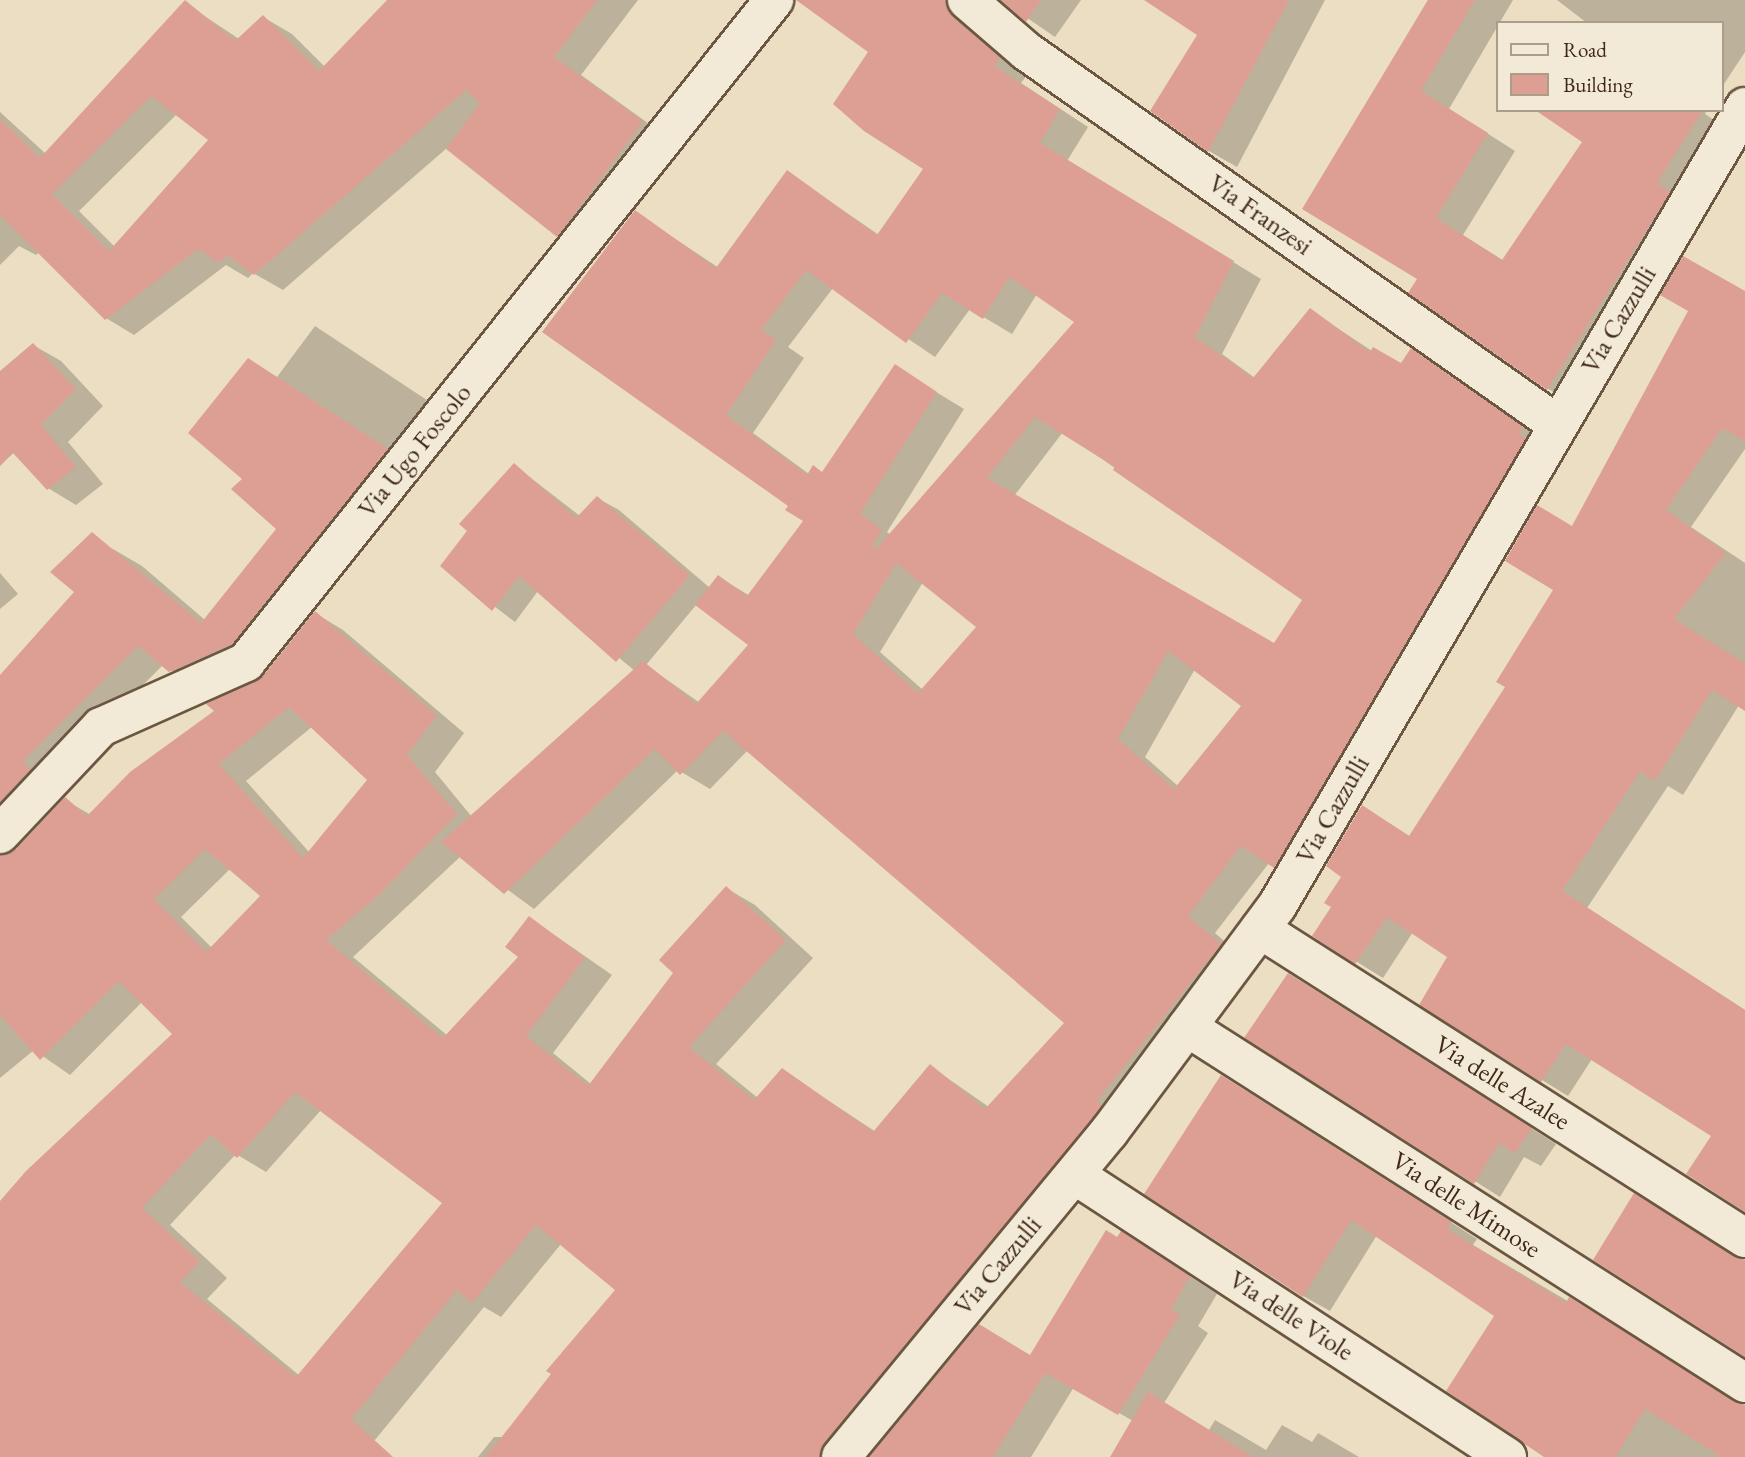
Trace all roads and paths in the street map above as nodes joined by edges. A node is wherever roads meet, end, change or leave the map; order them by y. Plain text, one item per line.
1 (774, 0) edge
2 (967, 0) edge
3 (1745, 107) edge
4 (1558, 424) junction
5 (0, 834) edge
6 (1260, 929) junction
7 (1186, 1027) junction
8 (1074, 1175) junction
9 (1745, 1237) edge
10 (1745, 1383) edge
11 (841, 1457) edge
12 (1507, 1457) edge

1 - 5 street, Via Ugo Foscolo
2 - 4 street, Via Franzesi
3 - 4 street, Via Cazzulli
4 - 6 street, Via Cazzulli
6 - 7 street, Via Cazzulli
6 - 9 street, Via delle Azalee
7 - 8 street, Via Cazzulli
7 - 10 street, Via delle Mimose
8 - 11 street, Via Cazzulli
8 - 12 street, Via delle Viole

